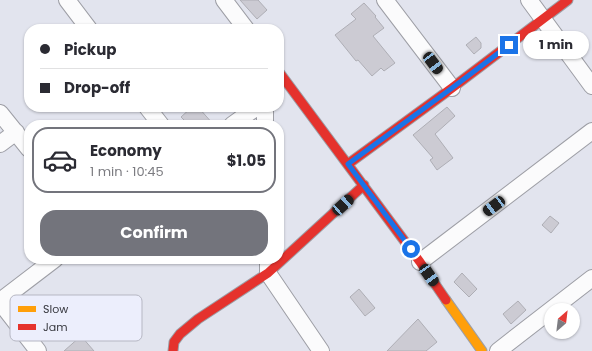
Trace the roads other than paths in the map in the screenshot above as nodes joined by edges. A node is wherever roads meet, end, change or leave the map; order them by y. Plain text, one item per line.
1 (67, 0) edge
2 (224, 0) edge
3 (385, 0) edge
4 (529, 0) edge
5 (568, 0) edge
6 (543, 19) junction
7 (85, 24) edge
8 (242, 24) edge
9 (284, 84) edge
10 (592, 86) edge
11 (452, 88) junction
12 (0, 112) edge
13 (151, 112) edge
14 (250, 112) edge
15 (157, 120) edge
16 (239, 120) edge
17 (592, 131) edge
18 (16, 132) junction
19 (24, 142) edge
20 (0, 144) edge
21 (348, 164) junction
22 (364, 185) junction
23 (284, 252) edge
24 (420, 262) junction
25 (49, 264) edge
26 (268, 266) edge
27 (592, 278) edge
28 (0, 302) edge
29 (10, 315) edge
30 (30, 341) edge
31 (176, 348) edge
32 (38, 351) edge
33 (321, 351) edge
34 (482, 351) edge
35 (498, 351) edge

1 - 7 street
2 - 8 street
3 - 11 street
4 - 6 street
5 - 6 street
6 - 10 street
6 - 11 street
9 - 21 street
11 - 21 street
12 - 18 street
13 - 15 street
14 - 16 street
17 - 24 street
18 - 19 street
18 - 20 street
21 - 22 street
22 - 23 street
22 - 24 street
24 - 34 street
25 - 28 street
26 - 31 street
26 - 33 street
27 - 35 street
28 - 29 street
30 - 32 street

